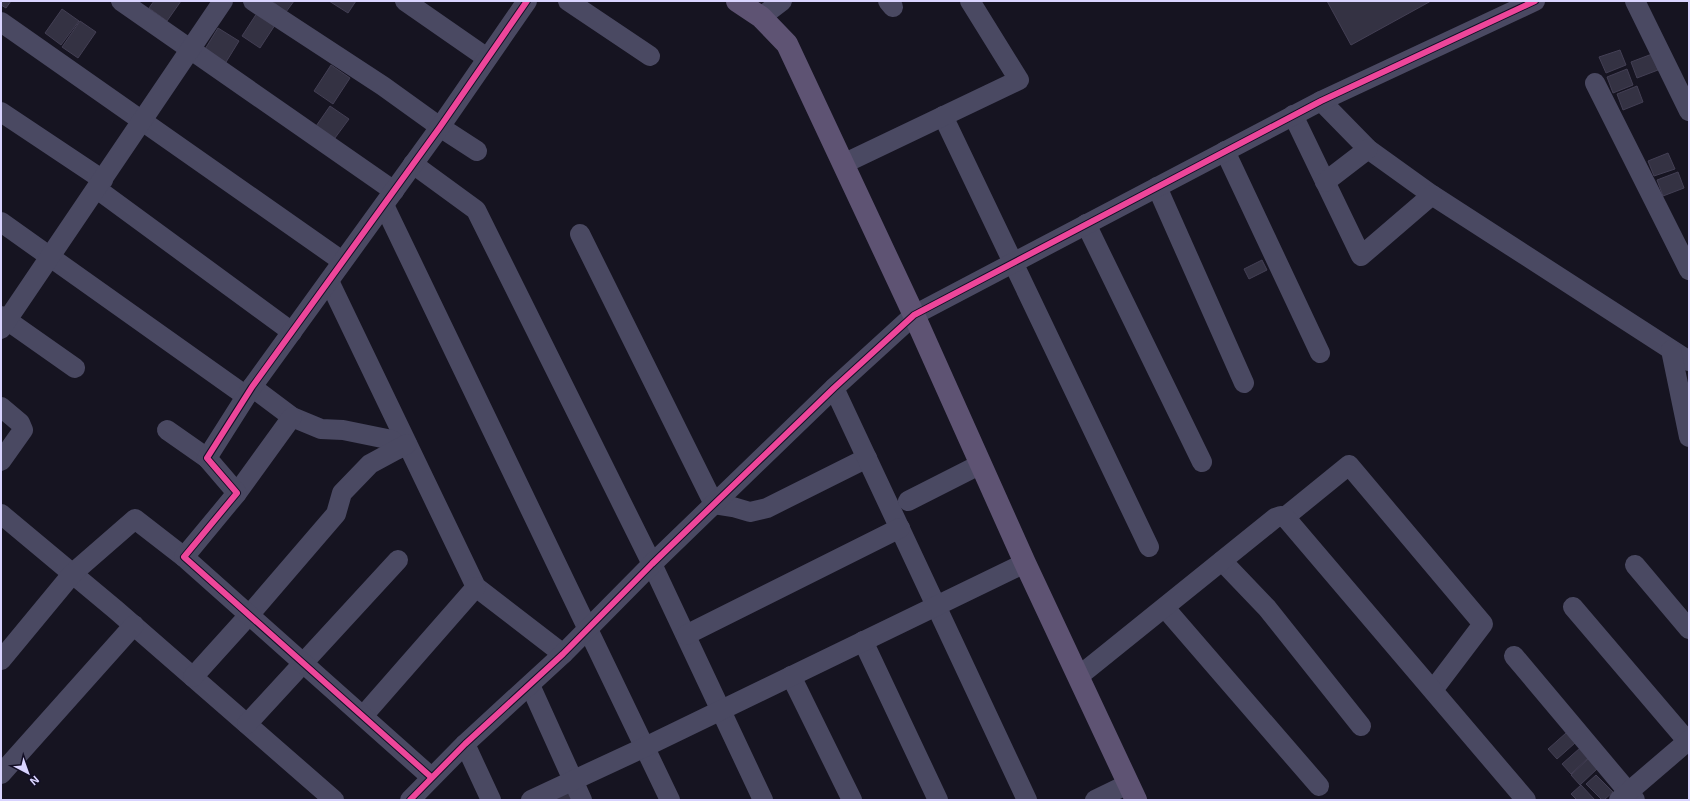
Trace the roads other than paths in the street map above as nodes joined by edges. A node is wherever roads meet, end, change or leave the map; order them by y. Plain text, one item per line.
1 (121, 1) edge
2 (224, 1) edge
3 (253, 1) edge
4 (405, 1) edge
5 (527, 1) edge
6 (568, 1) edge
7 (737, 1) edge
8 (782, 1) edge
9 (970, 1) edge
10 (1535, 1) edge
11 (1635, 1) edge
12 (761, 17) junction
13 (1, 22) edge
14 (190, 50) junction
15 (650, 56) dead end
16 (488, 58) junction
17 (1595, 83) dead end
18 (1321, 101) junction
19 (1689, 111) edge
20 (1, 112) edge
21 (1293, 115) junction
22 (943, 116) junction
23 (142, 121) junction
24 (440, 127) junction
25 (1368, 149) junction
26 (477, 151) dead end
27 (1225, 151) junction
28 (413, 164) junction
29 (843, 164) junction
30 (1325, 182) junction
31 (100, 184) junction
32 (1157, 187) junction
33 (1432, 195) junction
34 (389, 198) junction
35 (1, 222) edge
36 (1086, 224) junction
37 (580, 234) dead end
38 (49, 258) junction
39 (342, 261) junction
40 (1013, 263) junction
41 (1689, 270) edge
42 (329, 281) junction
43 (914, 315) junction
44 (3, 322) edge
45 (292, 332) junction
46 (1671, 350) junction
47 (1320, 353) dead end
48 (1689, 361) edge
49 (75, 368) dead end
50 (1244, 383) dead end
51 (834, 388) junction
52 (249, 392) junction
53 (1, 407) edge
54 (292, 417) junction
55 (167, 430) dead end
56 (1689, 436) edge
57 (402, 447) junction
58 (207, 458) junction
59 (867, 458) junction
60 (1, 461) edge
61 (1202, 462) dead end
62 (981, 464) junction
63 (237, 493) junction
64 (908, 501) dead end
65 (714, 504) junction
66 (1285, 516) junction
67 (3, 519) edge
68 (900, 528) junction
69 (1149, 547) dead end
70 (184, 557) junction
71 (398, 560) dead end
72 (1222, 561) junction
73 (1025, 563) junction
74 (652, 564) junction
75 (1635, 565) dead end
76 (73, 573) junction
77 (476, 587) junction
78 (937, 605) junction
79 (1574, 607) dead end
80 (1165, 608) junction
81 (250, 614) junction
82 (134, 625) junction
83 (1689, 629) edge
84 (587, 630) junction
85 (686, 635) junction
86 (863, 641) junction
87 (563, 654) junction
88 (1514, 656) dead end
89 (1, 660) edge
90 (303, 663) junction
91 (791, 676) junction
92 (1079, 676) junction
93 (193, 677) junction
94 (530, 685) junction
95 (1433, 690) junction
96 (722, 710) junction
97 (363, 716) junction
98 (247, 724) junction
99 (1361, 726) dead end
100 (1688, 742) edge
101 (465, 744) junction
102 (645, 747) junction
103 (1, 774) edge
104 (431, 777) junction
105 (573, 781) junction
106 (1319, 786) dead end
107 (1132, 792) edge
108 (1627, 797) edge
109 (334, 800) edge
110 (410, 800) edge
111 (491, 800) edge
112 (532, 800) edge
113 (582, 800) edge
114 (670, 800) edge
115 (763, 800) edge
116 (852, 800) edge
117 (938, 800) edge
118 (1027, 800) edge
119 (1095, 800) edge
120 (1526, 800) edge

1 - 14 street
2 - 14 street
3 - 24 street
4 - 16 street
5 - 16 street
6 - 15 street
7 - 12 main road
8 - 12 street
9 - 22 street
10 - 18 street
11 - 19 street
12 - 29 main road
13 - 23 street
14 - 23 street
14 - 34 street
16 - 24 street
17 - 41 street
18 - 21 street
18 - 25 street
20 - 31 street
21 - 27 street
21 - 30 street
22 - 29 street
22 - 40 street
23 - 31 street
23 - 39 street
24 - 26 street
24 - 28 street
25 - 30 street
25 - 33 street
27 - 32 street
27 - 47 street
28 - 34 street
28 - 74 street
29 - 43 main road
30 - 33 street
31 - 38 street
31 - 45 street
32 - 36 street
32 - 50 street
33 - 46 street
34 - 39 street
34 - 84 street
35 - 38 street
36 - 40 street
36 - 61 street
37 - 65 street
38 - 44 street
38 - 52 street
39 - 42 street
40 - 43 street
40 - 69 street
42 - 45 street
42 - 57 street
43 - 51 street
43 - 62 main road
44 - 49 street
45 - 52 street
46 - 48 street
46 - 56 street
51 - 59 street
51 - 65 street
52 - 54 street
52 - 58 street
53 - 60 street
54 - 57 street
54 - 63 street
55 - 58 street
57 - 77 street
57 - 81 street
58 - 63 street
59 - 65 street
59 - 68 street
62 - 64 street
62 - 73 main road
63 - 70 street
65 - 74 street
66 - 72 street
66 - 95 street
66 - 95 street
67 - 76 street
68 - 78 street
68 - 85 street
70 - 76 street
70 - 81 street
71 - 90 street
72 - 80 street
72 - 99 street
73 - 78 street
73 - 92 main road
74 - 84 street
74 - 85 street
75 - 83 street
76 - 82 street
76 - 89 street
77 - 87 street
77 - 97 street
78 - 86 street
78 - 118 street
79 - 100 street
80 - 92 street
80 - 106 street
81 - 90 street
81 - 93 street
82 - 93 street
82 - 103 street
84 - 87 street
84 - 102 street
85 - 96 street
86 - 91 street
86 - 117 street
87 - 94 street
88 - 108 street
90 - 97 street
90 - 98 street
91 - 96 street
91 - 116 street
92 - 107 main road
93 - 98 street
94 - 101 street
94 - 105 street
95 - 120 street
96 - 102 street
96 - 115 street
97 - 104 street
98 - 109 street
100 - 108 street
101 - 104 street
101 - 111 street
102 - 105 street
102 - 114 street
104 - 110 street
105 - 112 street
105 - 113 street
107 - 119 street

